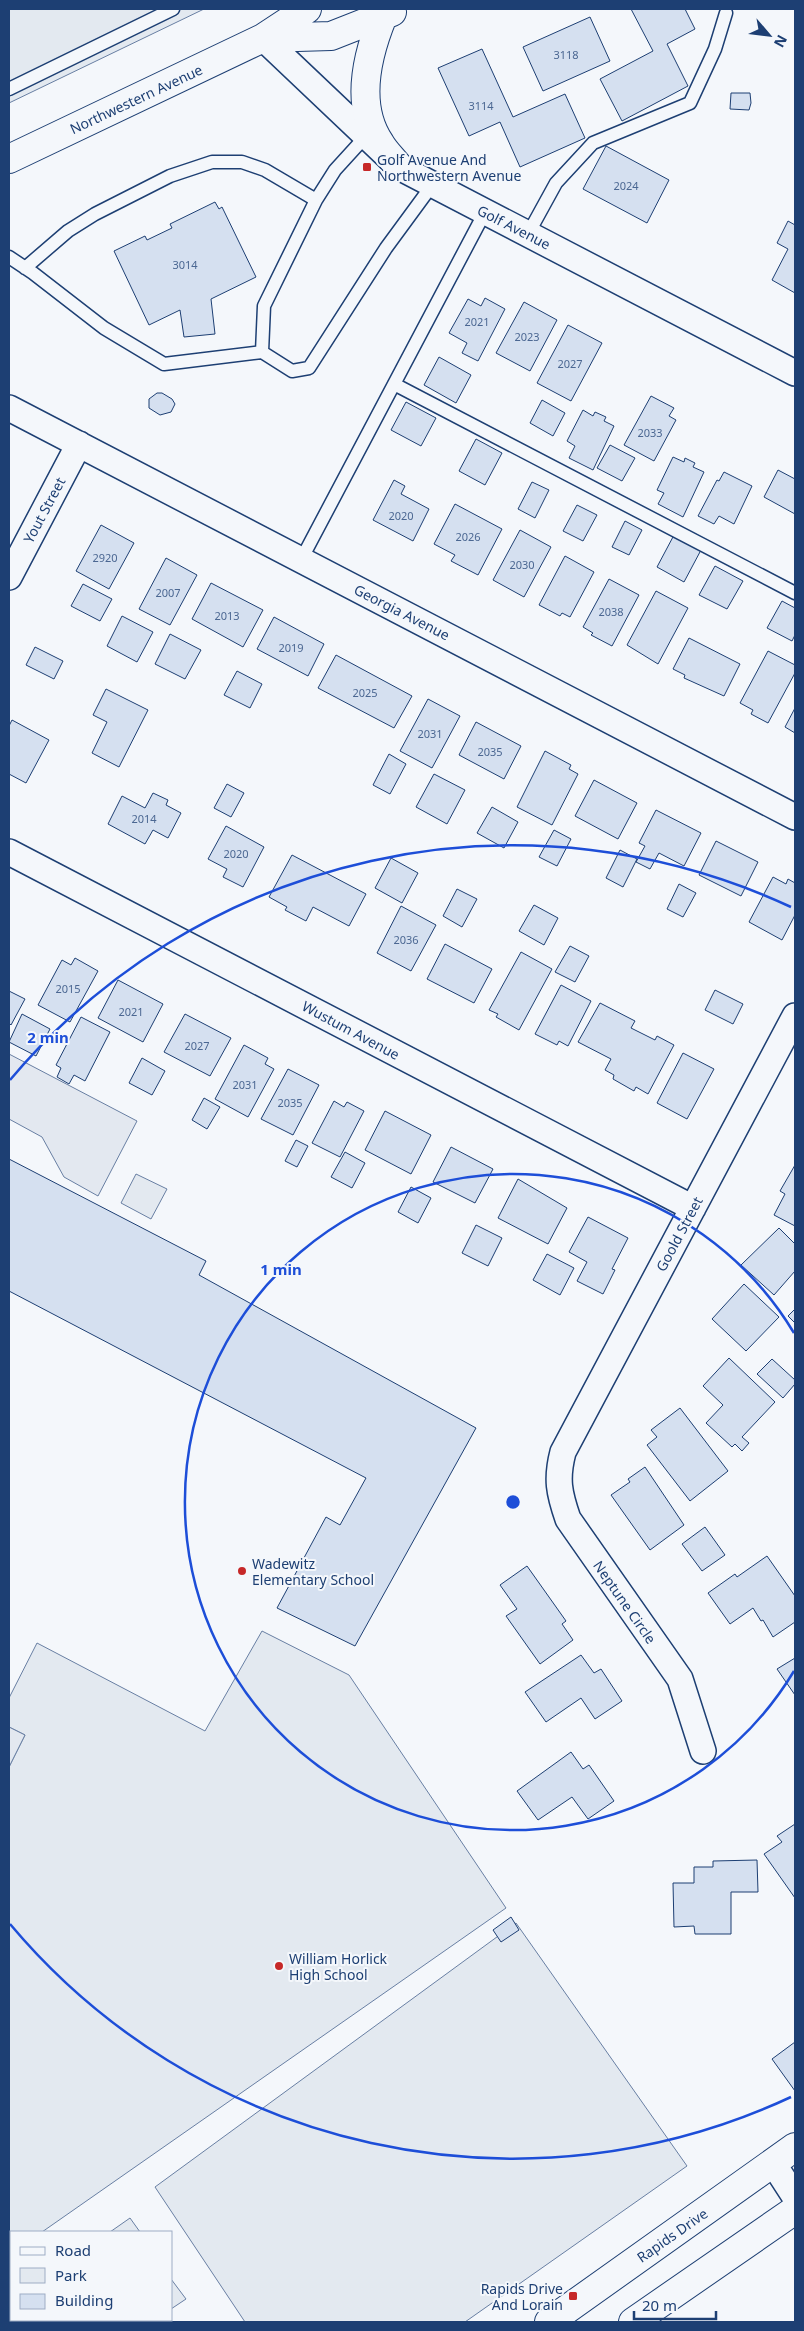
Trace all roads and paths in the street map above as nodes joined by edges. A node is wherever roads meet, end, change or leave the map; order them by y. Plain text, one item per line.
1 (173, 9) edge
2 (307, 9) edge
3 (391, 12) edge
4 (726, 14) dead end
5 (263, 38) junction
6 (9, 89) edge
7 (366, 136) junction
8 (9, 159) edge
9 (399, 167) junction
10 (433, 184) junction
11 (316, 200) junction
12 (485, 212) junction
13 (528, 234) junction
14 (9, 257) edge
15 (25, 268) junction
16 (262, 352) junction
17 (795, 373) edge
18 (394, 384) junction
19 (9, 408) edge
20 (80, 444) junction
21 (302, 560) junction
22 (9, 576) edge
23 (795, 593) edge
24 (795, 817) edge
25 (9, 852) edge
26 (795, 1016) edge
27 (693, 1208) junction
28 (563, 1452) joint
29 (703, 1751) dead end
30 (795, 2147) edge
31 (773, 2163) junction
32 (795, 2197) edge
33 (795, 2210) edge
34 (557, 2320) edge
35 (633, 2322) edge

1 - 6 lane
2 - 5 main road, Northwestern Avenue
3 - 5 main road, Northwestern Avenue
3 - 9 main road
4 - 13 lane
5 - 7 street, Golf Avenue
5 - 8 main road, Northwestern Avenue
7 - 9 street, Golf Avenue
7 - 11 lane
9 - 10 street, Golf Avenue
10 - 12 street, Golf Avenue
10 - 16 lane
11 - 15 lane
11 - 16 lane
12 - 13 street, Golf Avenue
12 - 18 lane
13 - 17 street, Golf Avenue
14 - 15 lane
15 - 16 lane
18 - 21 lane
18 - 23 lane
19 - 20 street, Georgia Avenue
20 - 21 street, Georgia Avenue
20 - 22 street, Yout Street
21 - 24 street, Georgia Avenue
25 - 27 street, Wustum Avenue
26 - 27 street, Goold Street
27 - 28 street, Goold Street
28 - 29 street, Neptune Circle
30 - 31 main road, Rapids Drive
31 - 32 street
31 - 34 main road, Rapids Drive
33 - 35 main road

